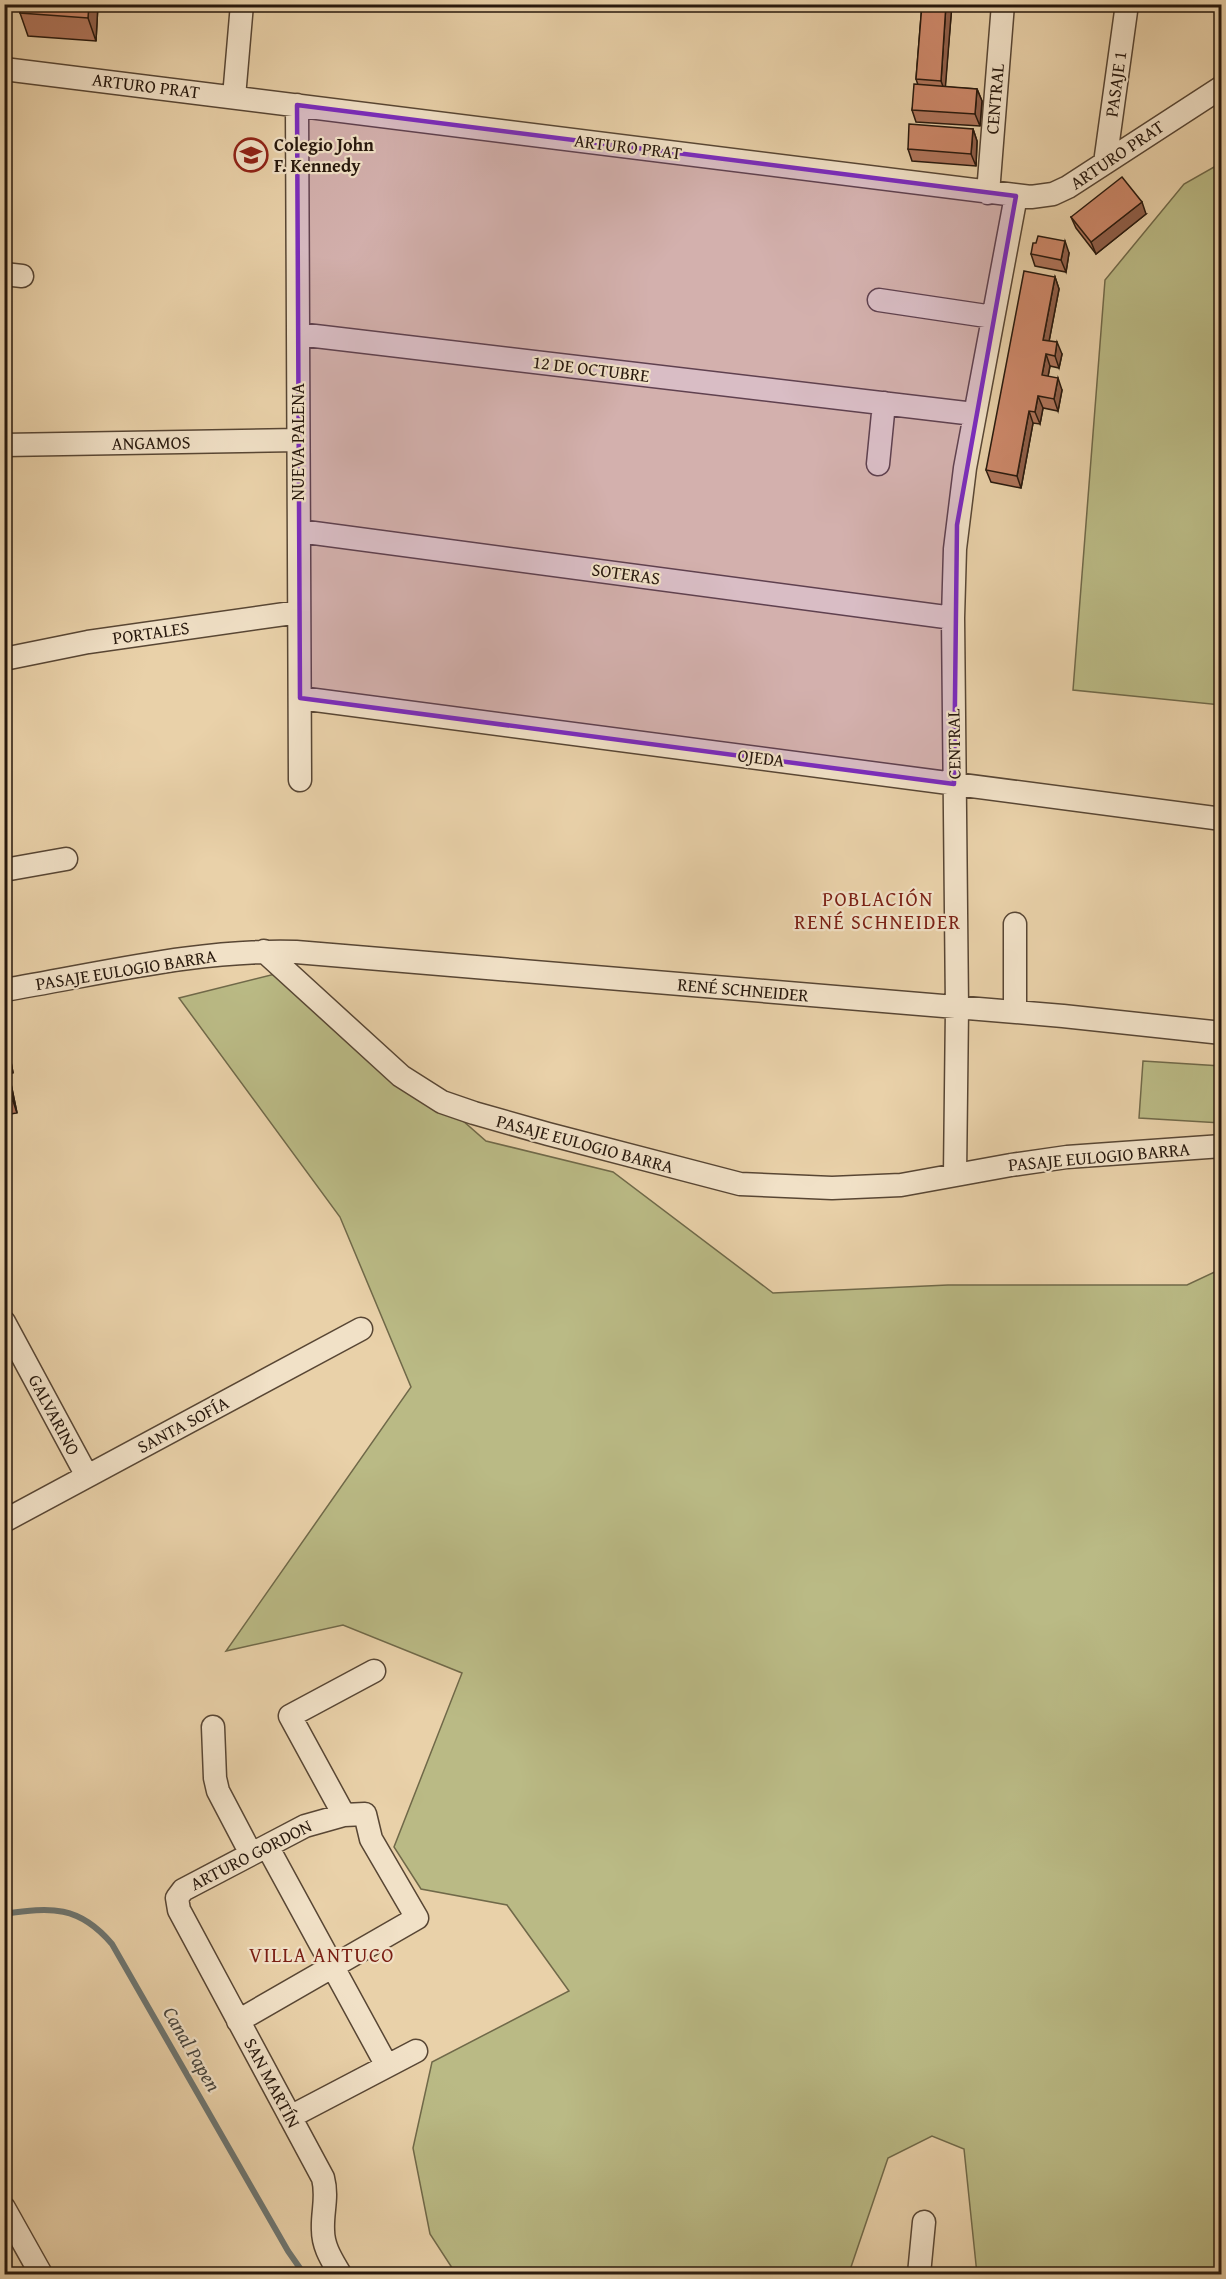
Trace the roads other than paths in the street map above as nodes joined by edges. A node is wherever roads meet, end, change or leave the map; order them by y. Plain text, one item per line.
1 (242, 4) edge
2 (1003, 4) edge
3 (1127, 4) edge
4 (4, 69) edge
5 (1220, 83) edge
6 (234, 97) junction
7 (297, 105) junction
8 (1105, 163) junction
9 (988, 193) junction
10 (1017, 196) junction
11 (879, 300) dead end
12 (993, 317) junction
13 (298, 334) junction
14 (884, 403) junction
15 (974, 414) junction
16 (298, 440) junction
17 (4, 445) edge
18 (878, 464) dead end
19 (299, 531) junction
20 (299, 612) junction
21 (953, 618) junction
22 (4, 659) edge
23 (300, 698) junction
24 (300, 780) dead end
25 (954, 784) junction
26 (1221, 819) edge
27 (66, 859) dead end
28 (4, 870) edge
29 (1015, 924) dead end
30 (264, 951) junction
31 (4, 990) edge
32 (957, 1008) junction
33 (1015, 1012) junction
34 (1221, 1033) edge
35 (1221, 1146) edge
36 (955, 1175) junction
37 (4, 1322) edge
38 (361, 1329) dead end
39 (87, 1476) junction
40 (4, 1521) edge
41 (374, 1671) dead end
42 (213, 1727) dead end
43 (354, 1814) junction
44 (259, 1850) junction
45 (177, 1898) joint
46 (333, 1967) junction
47 (238, 2021) junction
48 (416, 2051) dead end
49 (387, 2066) junction
50 (290, 2117) junction
51 (4, 2208) edge
52 (924, 2222) dead end
53 (41, 2274) edge
54 (340, 2274) edge
55 (919, 2274) edge

1 - 6 street
2 - 9 street, CENTRAL
3 - 8 street, PASAJE 1
4 - 6 street, ARTURO PRAT
5 - 8 street, ARTURO PRAT
6 - 7 street, ARTURO PRAT
7 - 9 street, ARTURO PRAT
7 - 13 street, NUEVA PALENA
8 - 10 street, ARTURO PRAT
9 - 10 street, ARTURO PRAT
10 - 12 street, CENTRAL
11 - 12 street
12 - 15 street, CENTRAL
13 - 14 street, 12 DE OCTUBRE
13 - 16 street, NUEVA PALENA
14 - 15 street, 12 DE OCTUBRE
14 - 18 street
15 - 21 street, CENTRAL
16 - 17 street, ANGAMOS
16 - 19 street, NUEVA PALENA
19 - 20 street, NUEVA PALENA
19 - 21 street, SOTERAS
20 - 22 street, PORTALES
20 - 23 street, NUEVA PALENA
21 - 25 street, CENTRAL
23 - 24 street, NUEVA PALENA
23 - 25 street, OJEDA
25 - 26 street, OJEDA
25 - 32 street, CENTRAL
27 - 28 street
29 - 33 street
30 - 31 street, PASAJE EULOGIO BARRA
30 - 32 street, RENÉ SCHNEIDER
30 - 36 street, PASAJE EULOGIO BARRA
32 - 33 street, RENÉ SCHNEIDER
32 - 36 street, CENTRAL
33 - 34 street, RENÉ SCHNEIDER
35 - 36 street, PASAJE EULOGIO BARRA
37 - 39 street, GALVARINO
38 - 39 street, SANTA SOFÍA
39 - 40 street, SANTA SOFÍA
41 - 43 street
42 - 44 street
43 - 44 street, ARTURO GORDON
43 - 46 street
44 - 45 street, ARTURO GORDON
44 - 46 street
45 - 47 street, SAN MARTÍN
46 - 47 street
46 - 49 street
47 - 50 street, SAN MARTÍN
48 - 49 street
49 - 50 street
50 - 54 street, SAN MARTÍN
51 - 53 street
52 - 55 street

